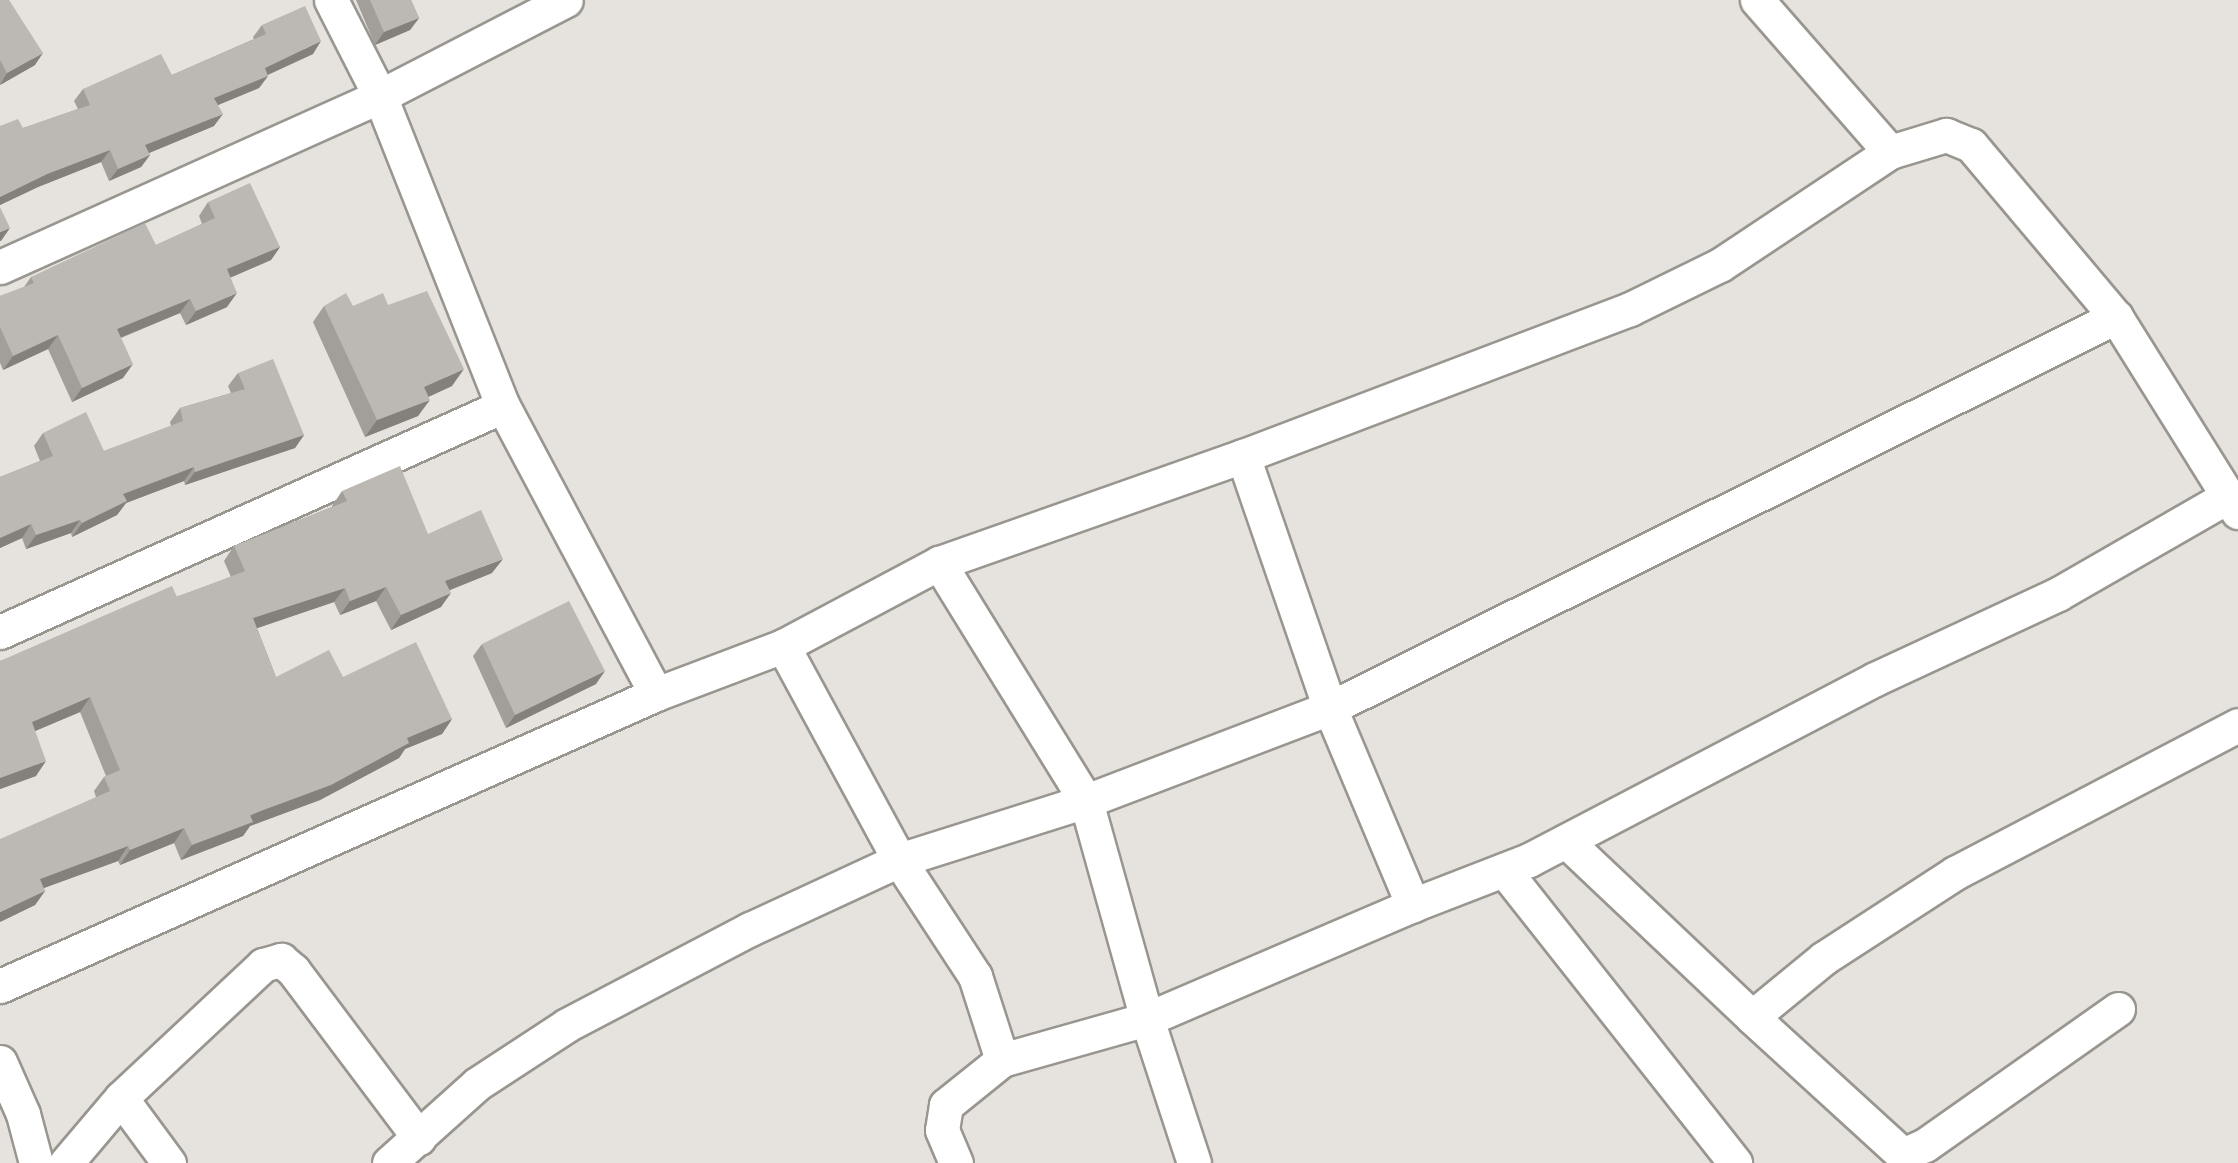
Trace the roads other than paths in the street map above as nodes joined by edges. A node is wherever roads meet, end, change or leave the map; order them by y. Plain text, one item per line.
1 (331, 0) edge
2 (566, 0) edge
3 (1757, 0) edge
4 (380, 96) junction
5 (1890, 152) junction
6 (0, 267) edge
7 (2116, 317) junction
8 (503, 406) junction
9 (1244, 456) junction
10 (2234, 504) edge
11 (939, 562) junction
12 (0, 632) edge
13 (783, 646) junction
14 (656, 694) junction
15 (1330, 708) junction
16 (2238, 725) edge
17 (1086, 801) junction
18 (1566, 841) junction
19 (899, 860) junction
20 (1504, 870) junction
21 (1413, 905) junction
22 (0, 986) edge
23 (2118, 1009) dead end
24 (1752, 1017) junction
25 (1147, 1019) junction
26 (1002, 1060) junction
27 (0, 1062) edge
28 (121, 1098) junction
29 (419, 1138) junction
30 (36, 1163) edge
31 (66, 1163) edge
32 (169, 1163) edge
33 (389, 1163) edge
34 (956, 1163) edge
35 (1194, 1163) edge
36 (1735, 1163) edge

1 - 4 street
2 - 4 street
3 - 5 street
4 - 6 street
4 - 8 street
5 - 7 street
5 - 9 street
7 - 10 street
7 - 15 street
8 - 12 street
8 - 14 street
9 - 11 street
9 - 15 street
10 - 18 street
11 - 13 street
11 - 17 street
13 - 14 street
13 - 19 street
14 - 22 street
15 - 17 street
15 - 21 street
16 - 24 street
17 - 19 street
17 - 25 street
18 - 20 street
18 - 24 street
19 - 26 street
19 - 29 street
20 - 21 street
20 - 36 street
21 - 25 street
23 - 24 street
25 - 26 street
25 - 35 street
26 - 34 street
27 - 30 street
28 - 29 street
28 - 31 street
28 - 32 street
29 - 33 street

